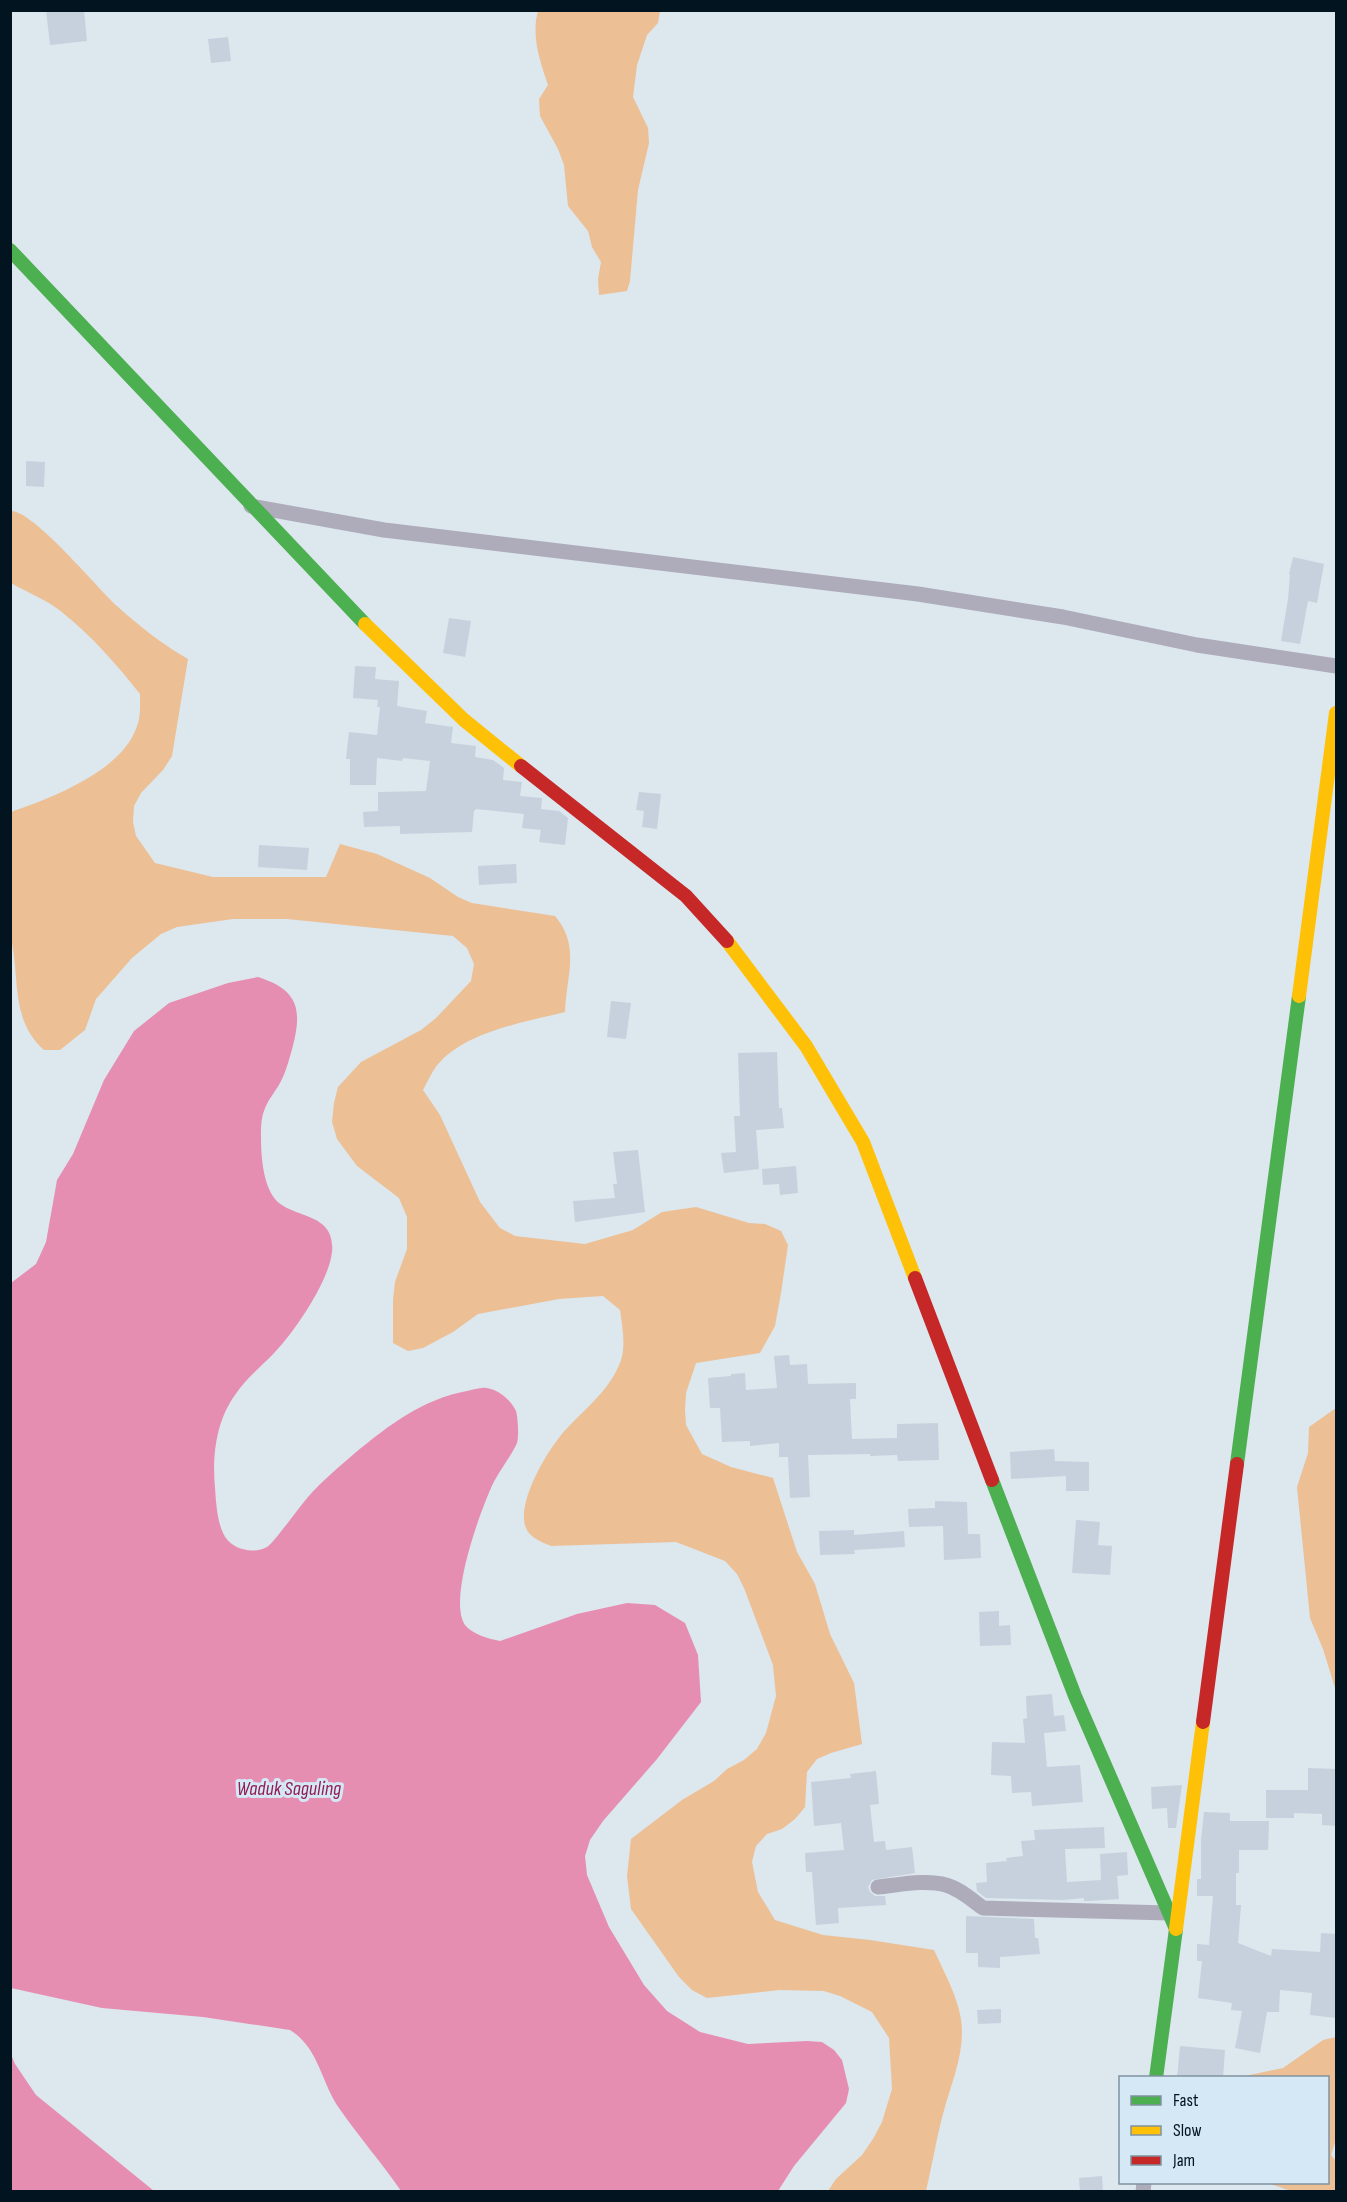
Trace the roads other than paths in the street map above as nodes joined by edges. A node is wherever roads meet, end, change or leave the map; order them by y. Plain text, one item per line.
1 (10, 250) edge
2 (251, 506) junction
3 (1336, 666) edge
4 (1336, 713) edge
5 (878, 1887) dead end
6 (1169, 1913) junction
7 (1176, 1929) junction
8 (1156, 2076) edge

1 - 2 street
2 - 3 street
2 - 6 street
4 - 7 street
5 - 6 street
6 - 7 street
7 - 8 street

